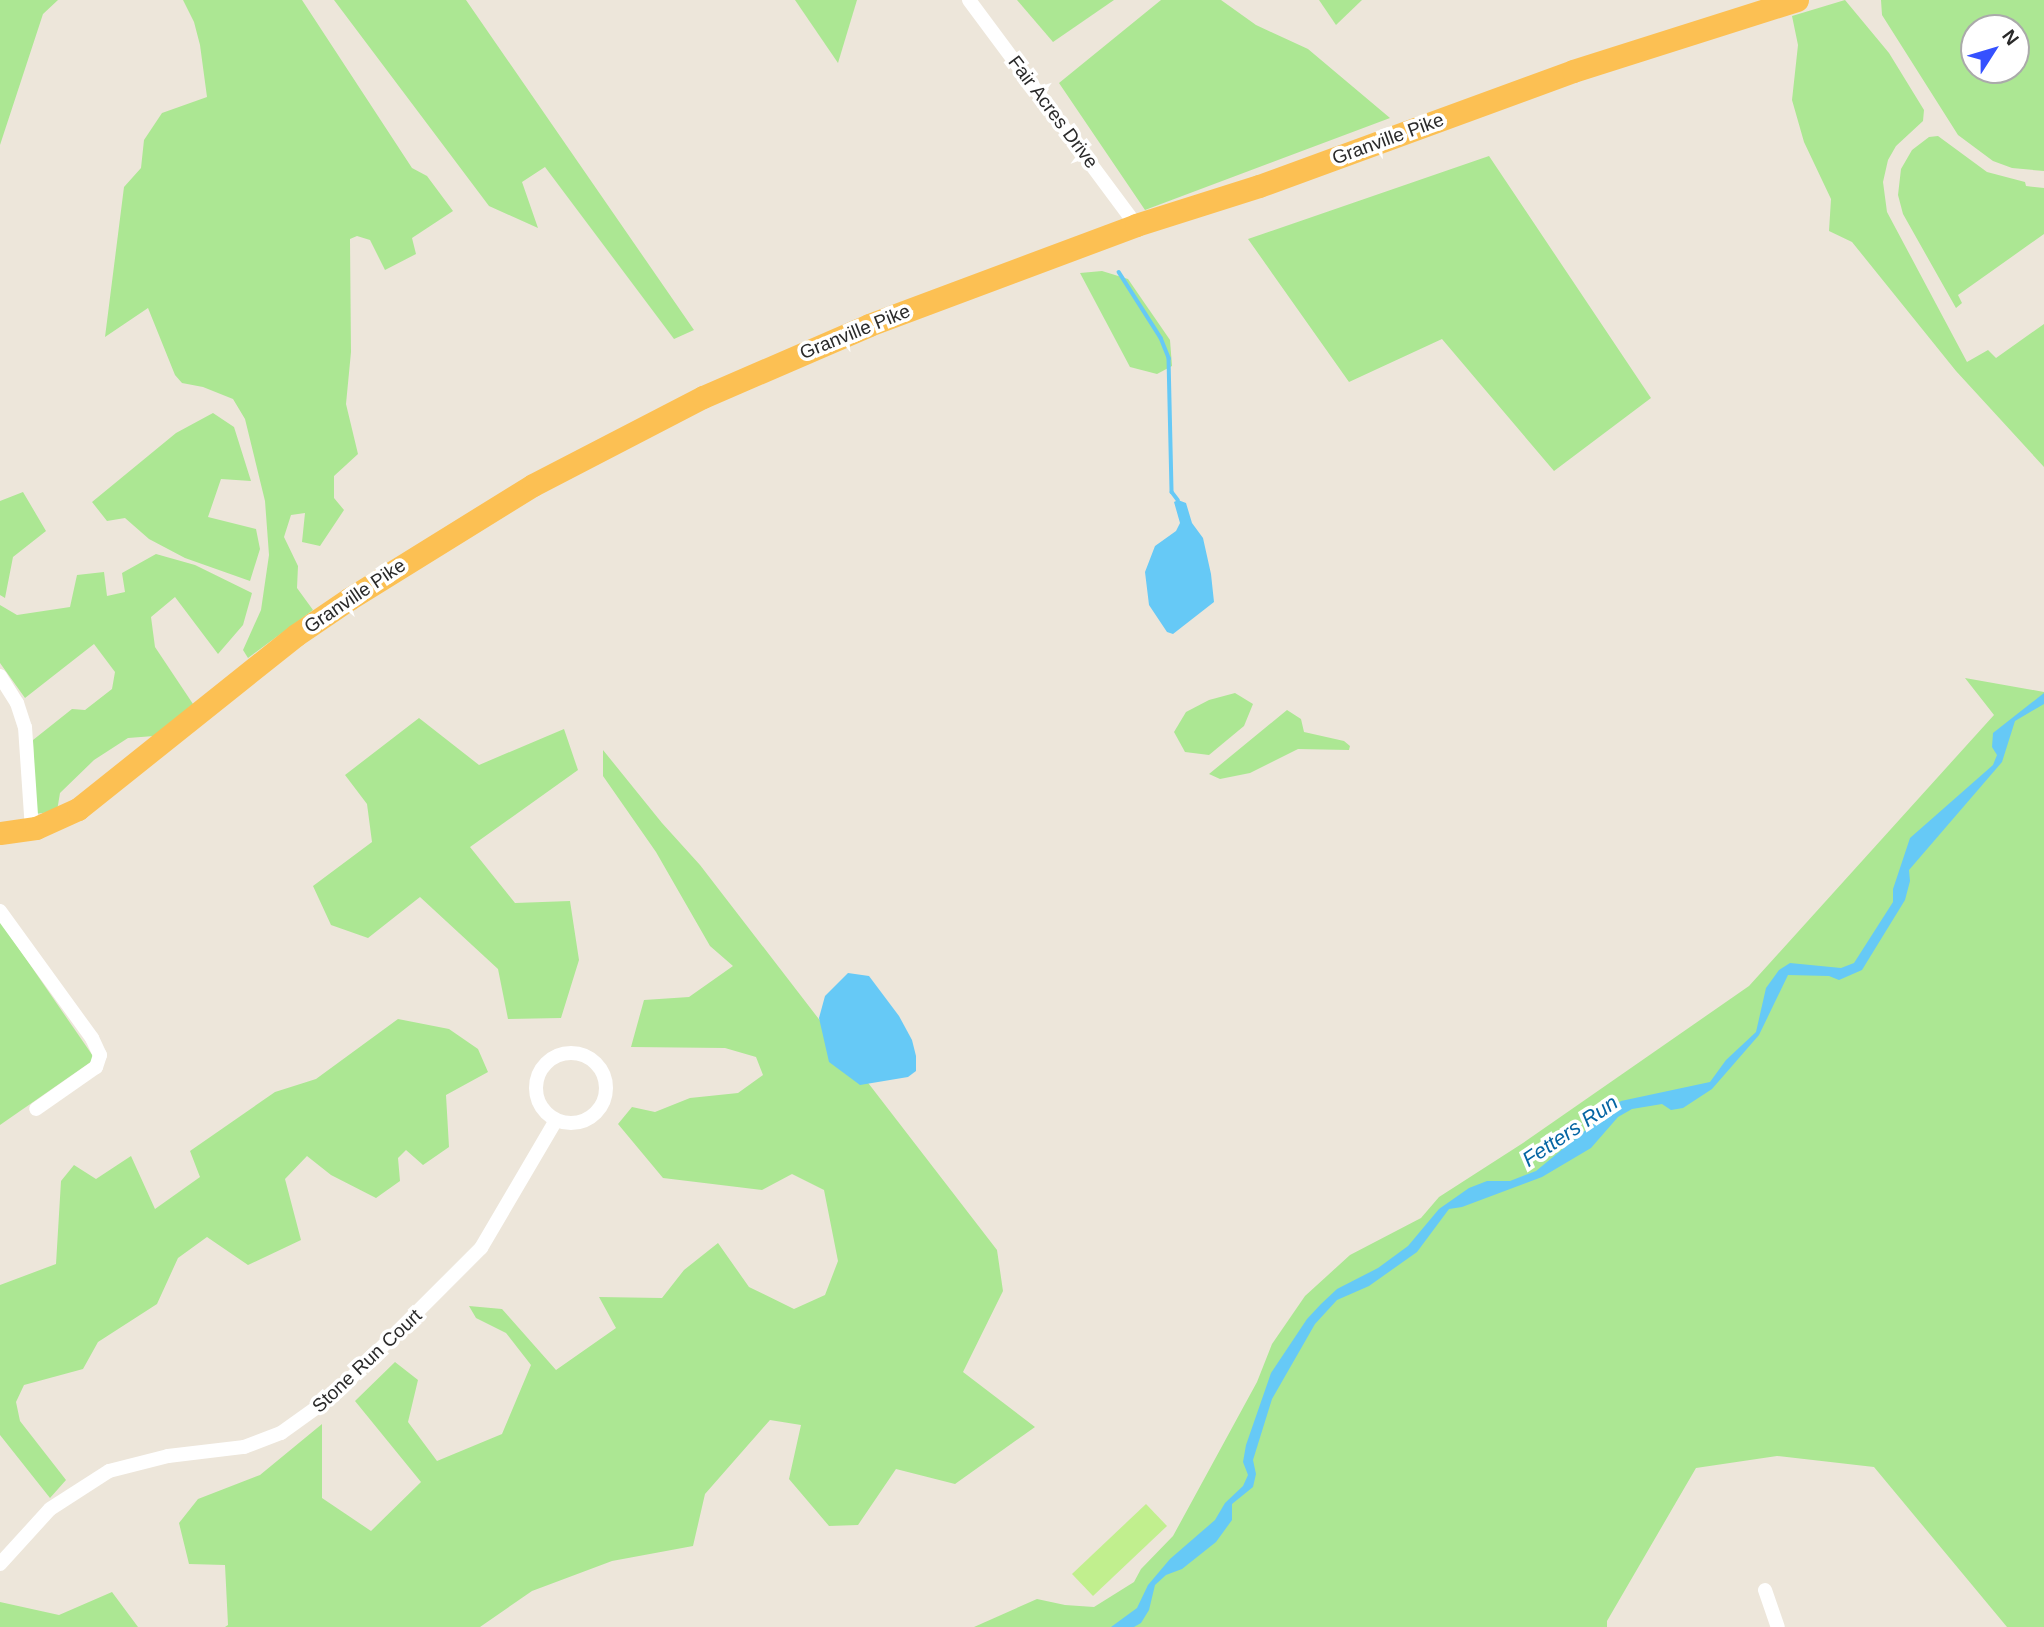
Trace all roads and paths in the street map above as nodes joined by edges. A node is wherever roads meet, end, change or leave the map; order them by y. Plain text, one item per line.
1 (970, 0) edge
2 (1797, 0) edge
3 (1136, 225) junction
4 (0, 676) edge
5 (32, 829) junction
6 (0, 833) edge
7 (0, 911) edge
8 (36, 1108) dead end
9 (556, 1121) junction
10 (0, 1564) edge
11 (1765, 1590) dead end
12 (1778, 1627) edge

1 - 3 street, Fair Acres Drive
2 - 3 highway, Granville Pike
3 - 5 highway, Granville Pike
4 - 5 street
5 - 6 highway, Granville Pike
7 - 8 street
9 - 9 street
9 - 10 street, Stone Run Court
11 - 12 street

